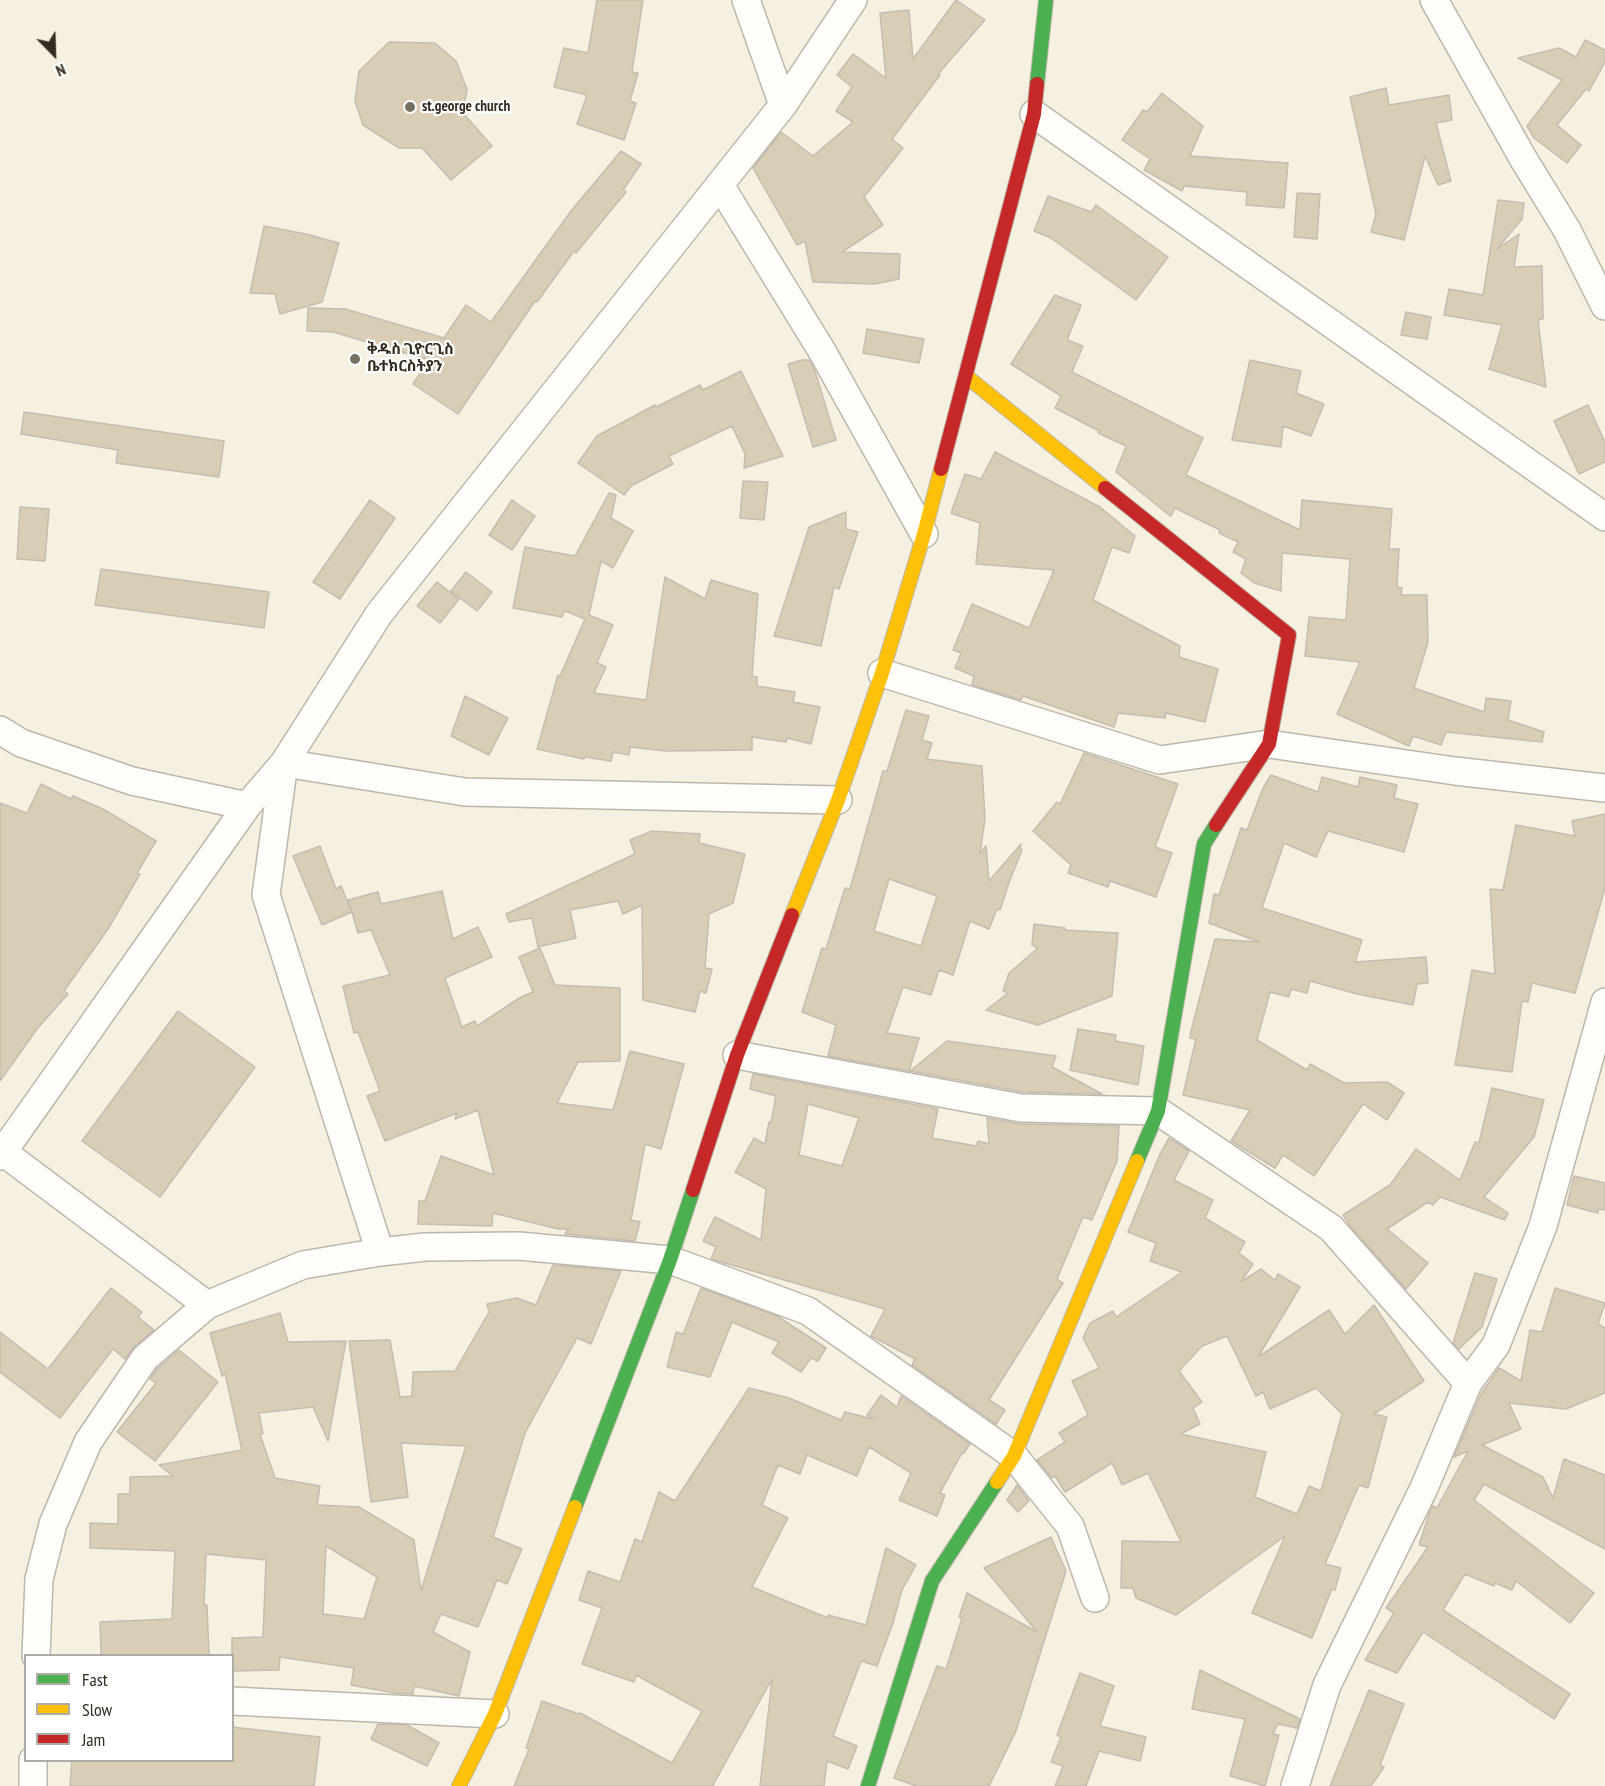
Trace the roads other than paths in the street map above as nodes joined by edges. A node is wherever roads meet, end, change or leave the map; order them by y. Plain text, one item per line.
1 (746, 0) edge
2 (853, 0) edge
3 (1046, 0) edge
4 (1434, 0) edge
5 (783, 105) junction
6 (1034, 114) junction
7 (720, 185) junction
8 (1605, 306) edge
9 (966, 376) junction
10 (1605, 517) edge
11 (924, 534) junction
12 (882, 673) junction
13 (0, 730) edge
14 (1269, 744) junction
15 (284, 763) junction
16 (1605, 788) edge
17 (838, 800) junction
18 (247, 806) junction
19 (1605, 1002) edge
20 (737, 1055) junction
21 (1158, 1111) junction
22 (2, 1154) edge
23 (380, 1252) junction
24 (670, 1260) junction
25 (207, 1305) junction
26 (1468, 1383) junction
27 (1014, 1456) junction
28 (1095, 1598) dead end
29 (36, 1654) edge
30 (234, 1701) edge
31 (495, 1714) junction
32 (33, 1762) edge
33 (33, 1786) edge
34 (459, 1786) edge
35 (868, 1786) edge
36 (1294, 1786) edge

1 - 5 street
2 - 5 street
3 - 6 street
4 - 8 street
5 - 7 street
6 - 9 street
6 - 10 street
7 - 11 street
7 - 15 street
9 - 11 street
9 - 14 street
11 - 12 street
12 - 14 street
12 - 17 street
13 - 18 street
14 - 16 street
14 - 21 street
15 - 17 street
15 - 18 street
15 - 23 street
17 - 20 street
18 - 22 street
19 - 26 street
20 - 21 street
20 - 24 street
21 - 26 street
21 - 27 street
22 - 25 street
23 - 24 street
23 - 25 street
24 - 27 street
24 - 31 street
25 - 29 street
26 - 36 street
27 - 28 street
27 - 35 street
30 - 31 street
31 - 34 street
32 - 33 street

